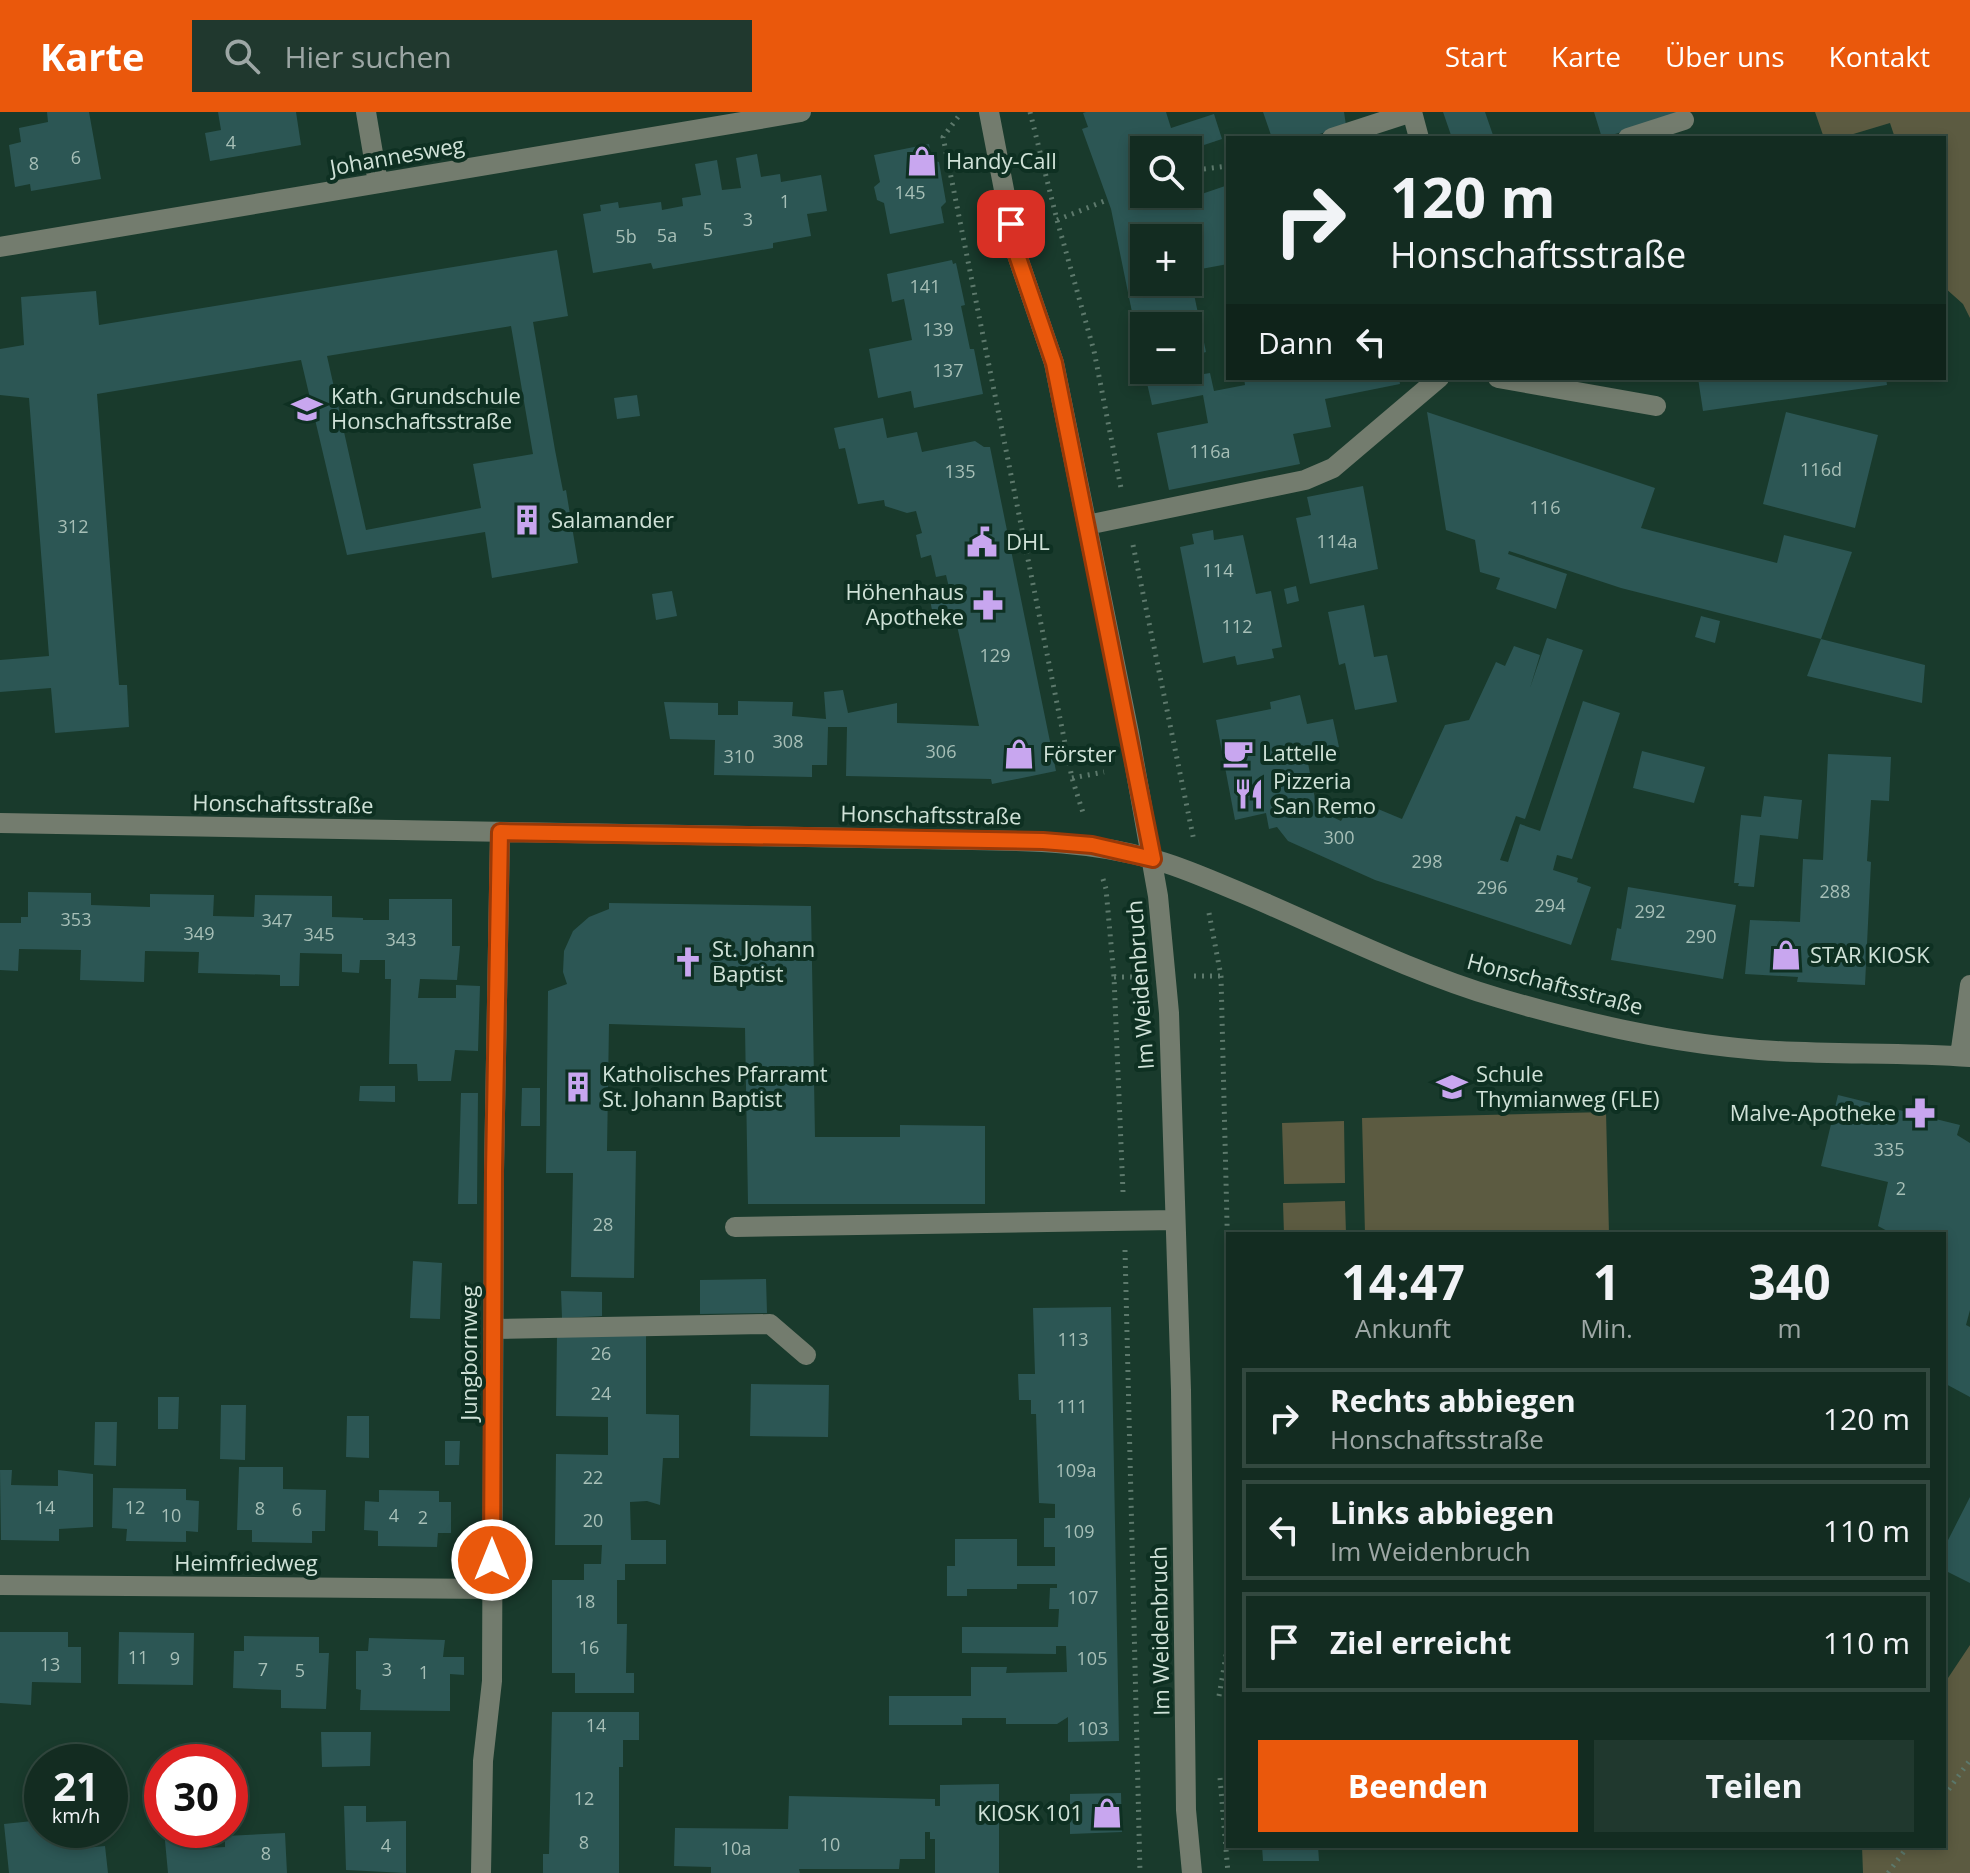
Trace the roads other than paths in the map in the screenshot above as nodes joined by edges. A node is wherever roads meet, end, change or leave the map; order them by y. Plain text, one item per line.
1 (366, 112) edge
2 (801, 112) edge
3 (989, 112) edge
4 (1684, 120) dead end
5 (1338, 136) edge
6 (1418, 136) edge
7 (1634, 136) edge
8 (378, 183) junction
9 (10, 245) edge
10 (1437, 380) edge
11 (1509, 380) edge
12 (1656, 406) dead end
13 (1087, 525) junction
14 (0, 823) edge
15 (500, 832) junction
16 (1153, 859) junction
17 (1970, 985) edge
18 (1965, 1056) edge
19 (1175, 1220) junction
20 (735, 1227) dead end
21 (493, 1329) junction
22 (806, 1355) dead end
23 (0, 1585) edge
24 (492, 1589) junction
25 (481, 1873) edge
26 (1192, 1873) edge

1 - 8 street
2 - 8 street, Johannesweg
3 - 13 street, Im Weidenbruch
4 - 7 street
5 - 6 street
8 - 9 street, Johannesweg
10 - 13 street
11 - 12 street
13 - 16 street, Im Weidenbruch
14 - 15 street, Honschaftsstraße
15 - 16 street, Honschaftsstraße
15 - 21 street, Jungbornweg
16 - 18 street, Honschaftsstraße
16 - 19 street, Im Weidenbruch
17 - 18 street
19 - 20 street
19 - 26 street, Im Weidenbruch
21 - 22 street
21 - 24 street, Jungbornweg
23 - 24 street, Heimfriedweg
24 - 25 street, Jungbornweg

